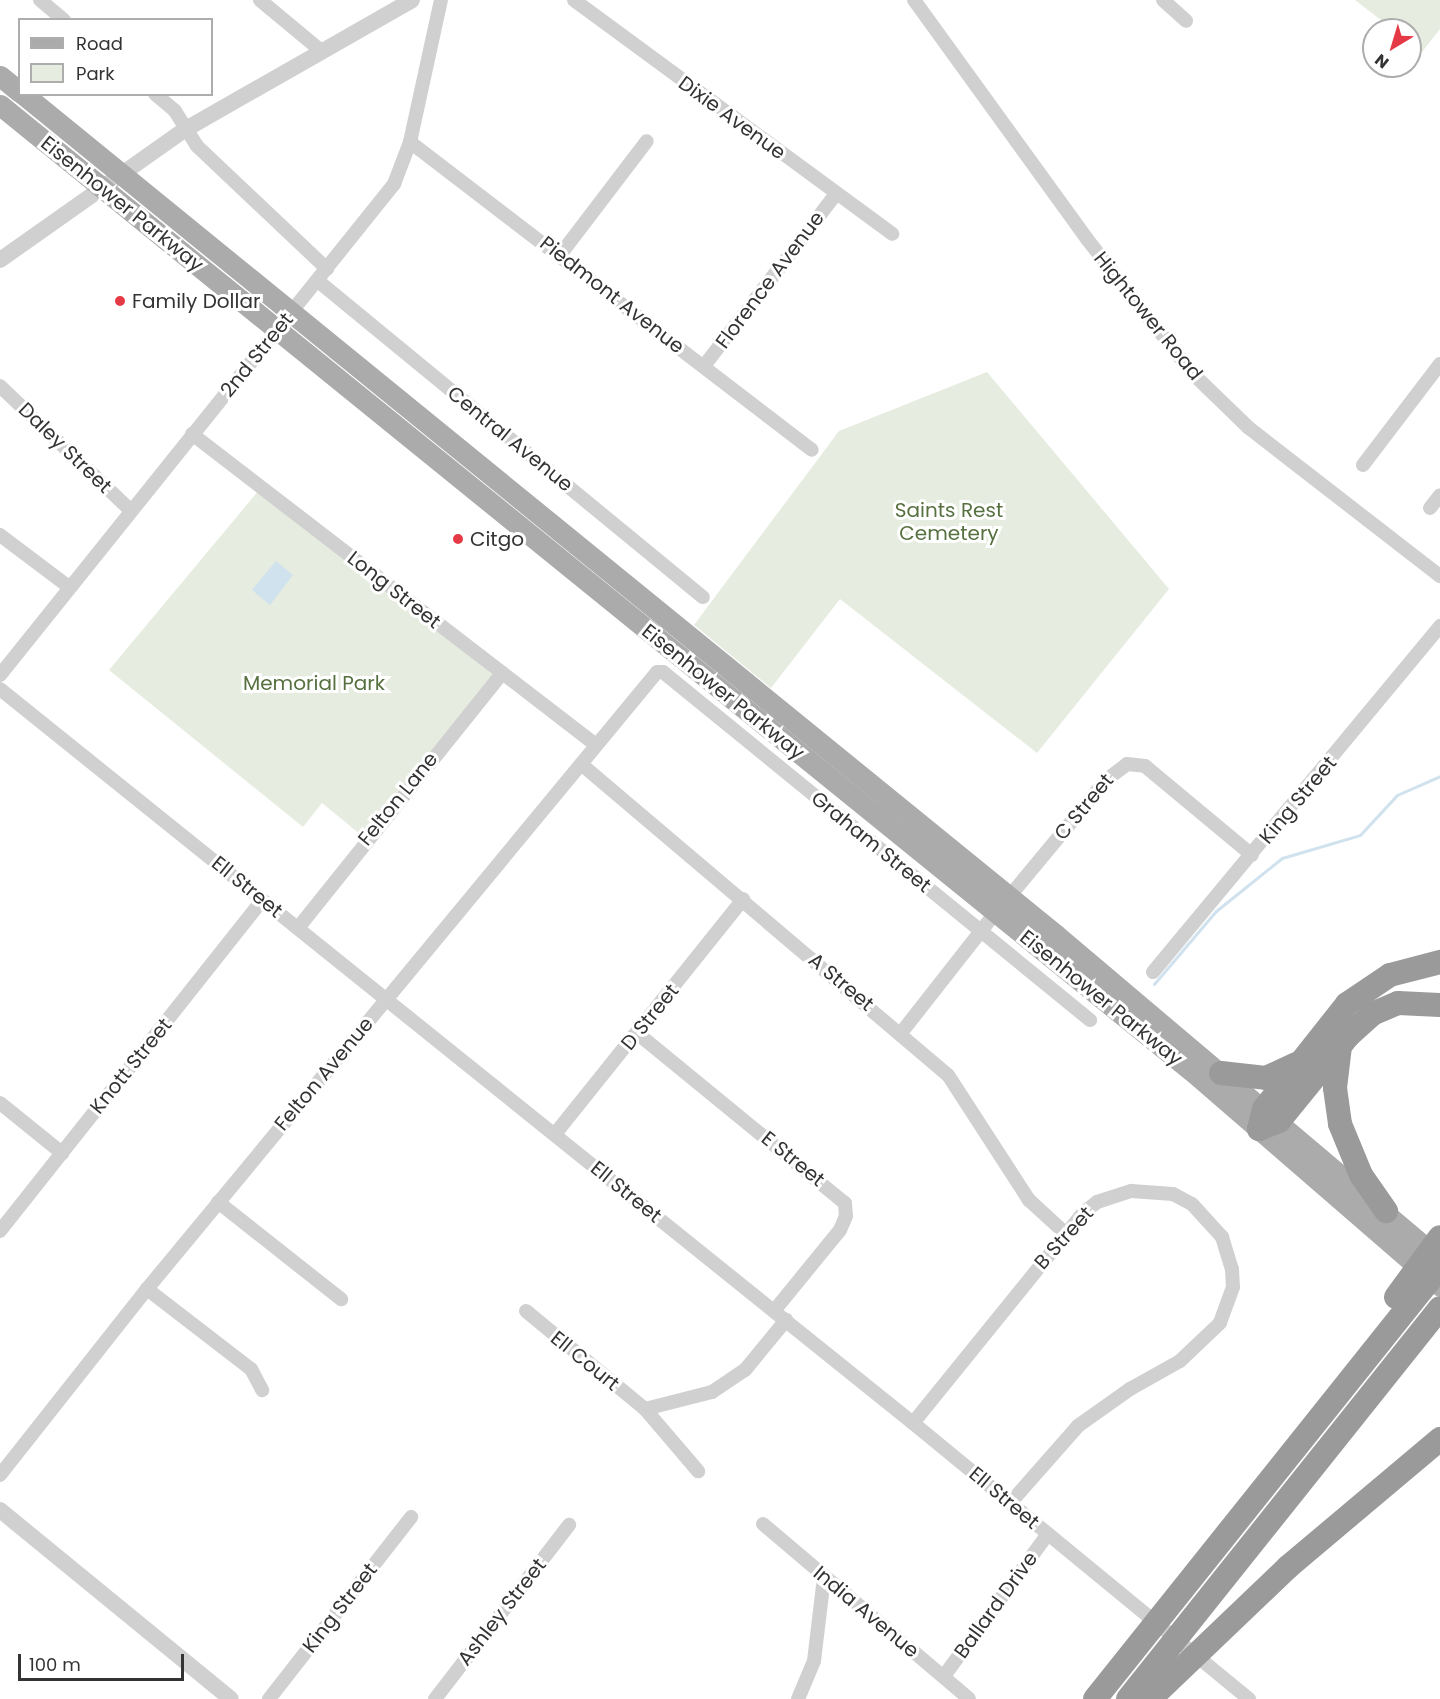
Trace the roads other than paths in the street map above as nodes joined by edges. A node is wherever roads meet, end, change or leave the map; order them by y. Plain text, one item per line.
1 (40, 0) edge
2 (260, 0) edge
3 (412, 0) edge
4 (441, 0) edge
5 (574, 0) edge
6 (914, 0) edge
7 (1163, 0) edge
8 (62, 18) edge
9 (1186, 21) dead end
10 (320, 50) junction
11 (0, 76) edge
12 (18, 90) edge
13 (25, 96) edge
14 (157, 96) edge
15 (0, 105) edge
16 (186, 129) junction
17 (647, 141) dead end
18 (410, 142) junction
19 (121, 174) junction
20 (103, 188) junction
21 (836, 194) junction
22 (892, 234) dead end
23 (560, 255) junction
24 (0, 260) edge
25 (327, 269) junction
26 (318, 281) junction
27 (292, 312) junction
28 (277, 331) junction
29 (1440, 364) edge
30 (704, 366) junction
31 (0, 386) edge
32 (192, 434) junction
33 (812, 450) dead end
34 (1364, 465) dead end
35 (1440, 495) edge
36 (1430, 508) dead end
37 (130, 510) junction
38 (0, 535) edge
39 (1440, 576) edge
40 (69, 587) junction
41 (703, 597) dead end
42 (1440, 626) edge
43 (502, 673) junction
44 (0, 675) edge
45 (650, 676) joint
46 (0, 689) edge
47 (596, 745) junction
48 (581, 764) junction
49 (1252, 855) junction
50 (743, 899) junction
51 (262, 900) junction
52 (1003, 905) junction
53 (298, 928) junction
54 (981, 932) junction
55 (1440, 962) edge
56 (1153, 972) dead end
57 (387, 998) junction
58 (1440, 1005) edge
59 (1090, 1020) dead end
60 (637, 1033) junction
61 (901, 1033) junction
62 (1340, 1046) junction
63 (1298, 1063) junction
64 (1221, 1073) junction
65 (0, 1103) edge
66 (1267, 1120) junction
67 (555, 1134) junction
68 (62, 1153) junction
69 (218, 1202) junction
70 (1382, 1221) junction
71 (0, 1231) edge
72 (1065, 1233) junction
73 (1440, 1237) edge
74 (1440, 1260) edge
75 (1440, 1267) edge
76 (1440, 1286) edge
77 (147, 1289) junction
78 (341, 1299) dead end
79 (1440, 1308) edge
80 (525, 1311) dead end
81 (774, 1311) junction
82 (786, 1320) junction
83 (262, 1390) dead end
84 (645, 1409) junction
85 (913, 1422) junction
86 (1312, 1428) junction
87 (1440, 1439) edge
88 (698, 1471) dead end
89 (0, 1474) edge
90 (1010, 1503) junction
91 (0, 1510) edge
92 (411, 1517) dead end
93 (764, 1524) dead end
94 (569, 1525) dead end
95 (1048, 1534) junction
96 (824, 1577) junction
97 (944, 1676) junction
98 (966, 1698) edge
99 (231, 1699) edge
100 (269, 1699) edge
101 (435, 1699) edge
102 (798, 1699) edge
103 (1095, 1699) edge
104 (1128, 1699) edge
105 (1150, 1699) edge
106 (1248, 1699) edge

1 - 8 street
2 - 10 street
3 - 10 street
4 - 18 street, 2nd Street
5 - 21 street, Dixie Avenue
6 - 39 street, Hightower Road
7 - 9 street
10 - 16 street
11 - 12 main road
13 - 19 main road, Eisenhower Parkway
14 - 16 street
15 - 20 main road, Eisenhower Parkway
16 - 19 street
16 - 25 street
17 - 23 street
18 - 23 street, Piedmont Avenue
18 - 25 street, 2nd Street
19 - 20 street
19 - 27 main road, Eisenhower Parkway
20 - 24 street
20 - 28 main road, Eisenhower Parkway
21 - 22 street, Dixie Avenue
21 - 30 street, Florence Avenue
23 - 30 street, Piedmont Avenue
25 - 26 street, 2nd Street
26 - 27 street, 2nd Street
26 - 41 street, Central Avenue
27 - 28 street, 2nd Street
27 - 52 main road, Eisenhower Parkway
28 - 32 street, 2nd Street
28 - 52 main road, Eisenhower Parkway
29 - 34 street
30 - 33 street, Piedmont Avenue
31 - 37 street, Daley Street
32 - 37 street, 2nd Street
32 - 43 street, Long Street
35 - 36 street
37 - 40 street, 2nd Street
38 - 40 street
40 - 44 street, 2nd Street
42 - 49 street, King Street
43 - 47 street, Long Street
43 - 53 street, Felton Lane
45 - 47 street, Felton Avenue
45 - 54 street, Graham Street
46 - 51 street, Ell Street
47 - 48 street, Felton Avenue
48 - 50 street, A Street
48 - 57 street, Felton Avenue
49 - 52 street, C Street
49 - 56 street, King Street
50 - 60 street, D Street
50 - 61 street, A Street
51 - 53 street, Ell Street
51 - 68 street, Knott Street
52 - 54 street, C Street
52 - 64 main road, Eisenhower Parkway
52 - 66 main road, Eisenhower Parkway
53 - 57 street, Ell Street
54 - 59 street, Graham Street
54 - 61 street, C Street
55 - 63 highway
57 - 67 street, Ell Street
57 - 69 street, Felton Avenue
58 - 62 highway
60 - 67 street, D Street
60 - 81 street, E Street
61 - 72 street, A Street
62 - 66 highway
62 - 70 highway
63 - 64 highway
63 - 66 highway
64 - 66 main road, Eisenhower Parkway
65 - 68 street
66 - 70 main road, Eisenhower Parkway
67 - 81 street, Ell Street
68 - 71 street, Knott Street
69 - 77 street, Felton Avenue
69 - 78 street
70 - 74 main road, Eisenhower Parkway
70 - 76 main road, Eisenhower Parkway
72 - 85 street, B Street
72 - 90 street, B Street
73 - 86 highway
75 - 86 highway
77 - 83 street
77 - 89 street, Felton Avenue
79 - 104 highway
80 - 84 street, Ell Court
81 - 82 street, Ell Street
82 - 84 street
82 - 85 street, Ell Street
84 - 88 street, Ell Court
85 - 90 street, Ell Street
86 - 103 highway
87 - 105 highway
90 - 95 street, Ell Street
91 - 99 street
92 - 100 street, King Street
93 - 96 street, India Avenue
94 - 101 street, Ashley Street
95 - 97 street, Ballard Drive
95 - 106 street, Ell Street
96 - 97 street, India Avenue
96 - 102 street
97 - 98 street, India Avenue

